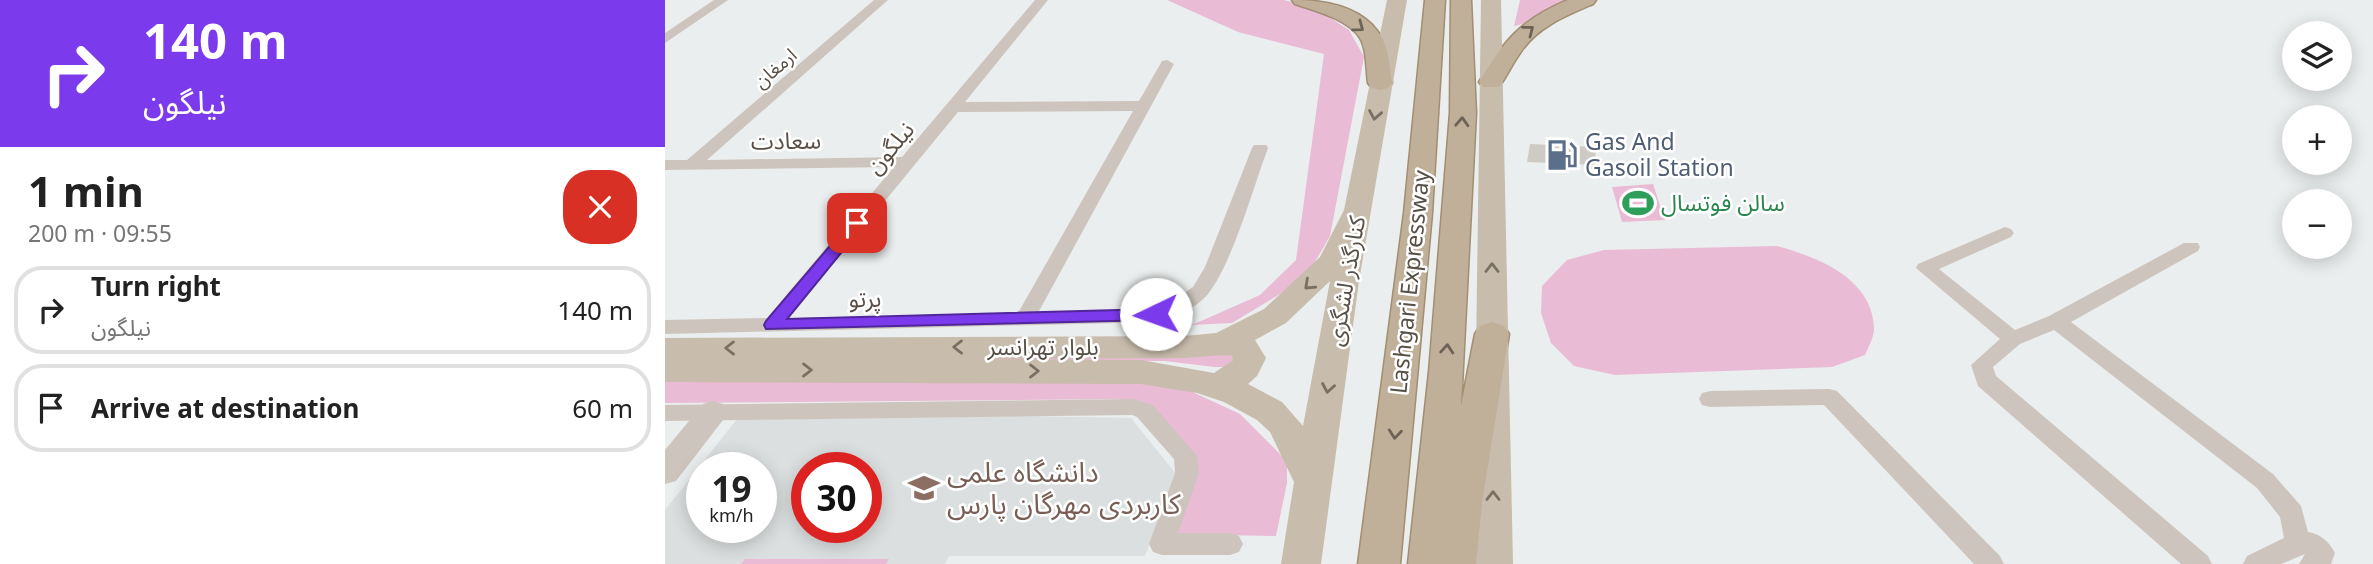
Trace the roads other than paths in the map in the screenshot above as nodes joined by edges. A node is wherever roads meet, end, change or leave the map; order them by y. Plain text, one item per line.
1 (722, 0) edge
2 (882, 0) edge
3 (1042, 0) edge
4 (1302, 0) edge
5 (1397, 0) edge
6 (1435, 0) edge
7 (1461, 0) edge
8 (1491, 0) edge
9 (1586, 0) edge
10 (665, 39) edge
11 (1167, 64) dead end
12 (1491, 82) junction
13 (1381, 83) junction
14 (1144, 106) junction
15 (954, 107) junction
16 (1261, 148) dead end
17 (908, 162) junction
18 (692, 164) junction
19 (665, 165) edge
20 (1358, 208) junction
21 (2005, 233) dead end
22 (2191, 247) dead end
23 (1024, 320) junction
24 (2056, 321) junction
25 (868, 324) junction
26 (772, 325) junction
27 (665, 327) edge
28 (1492, 334) junction
29 (2014, 339) junction
30 (1222, 344) junction
31 (913, 347) junction
32 (665, 349) edge
33 (665, 370) edge
34 (1217, 386) junction
35 (1710, 399) dead end
36 (713, 412) junction
37 (665, 413) edge
38 (665, 472) edge
39 (1312, 481) junction
40 (1230, 544) dead end
41 (2305, 554) edge
42 (1301, 564) edge
43 (1379, 564) edge
44 (1429, 564) edge
45 (1455, 564) edge
46 (1493, 564) edge
47 (1991, 564) edge
48 (2199, 564) edge
49 (2256, 564) edge

1 - 10 street
2 - 18 street, ارمغان
3 - 15 street, نیلگون
4 -> 13 highway
5 - 13 main road, کنارگذر لشگری
6 -> 43 highway, Lashgari Expressway
44 -> 7 highway, Lashgari Expressway
8 - 12 main road
12 -> 9 highway
11 - 14 street
28 -> 12 main road
13 -> 20 main road, کنارگذر لشگری
14 - 15 street
14 - 23 street
15 - 17 street, نیلگون
16 - 23 street, پرتو
17 - 18 street, سعادت
17 - 26 street, نیلگون
18 - 19 street, سعادت
20 -> 30 main road, بلوار تهرانسر
20 -> 39 main road, کنارگذر لشگری
21 - 29 street
22 - 24 street
23 - 25 street, پرتو
24 - 29 street
24 - 41 street
25 - 26 street, پرتو
25 - 31 street
26 - 27 street, پرتو
28 - 45 highway
46 -> 28 main road
29 - 48 street
30 -> 31 main road, بلوار تهرانسر
30 - 34 main road
31 -> 32 main road, بلوار تهرانسر
33 -> 34 main road, بلوار تهرانسر
34 - 39 main road, بلوار تهرانسر
35 - 47 street
36 - 37 street
36 - 38 street
36 - 40 street
39 - 42 main road, کنارگذر لشگری
41 - 49 street

